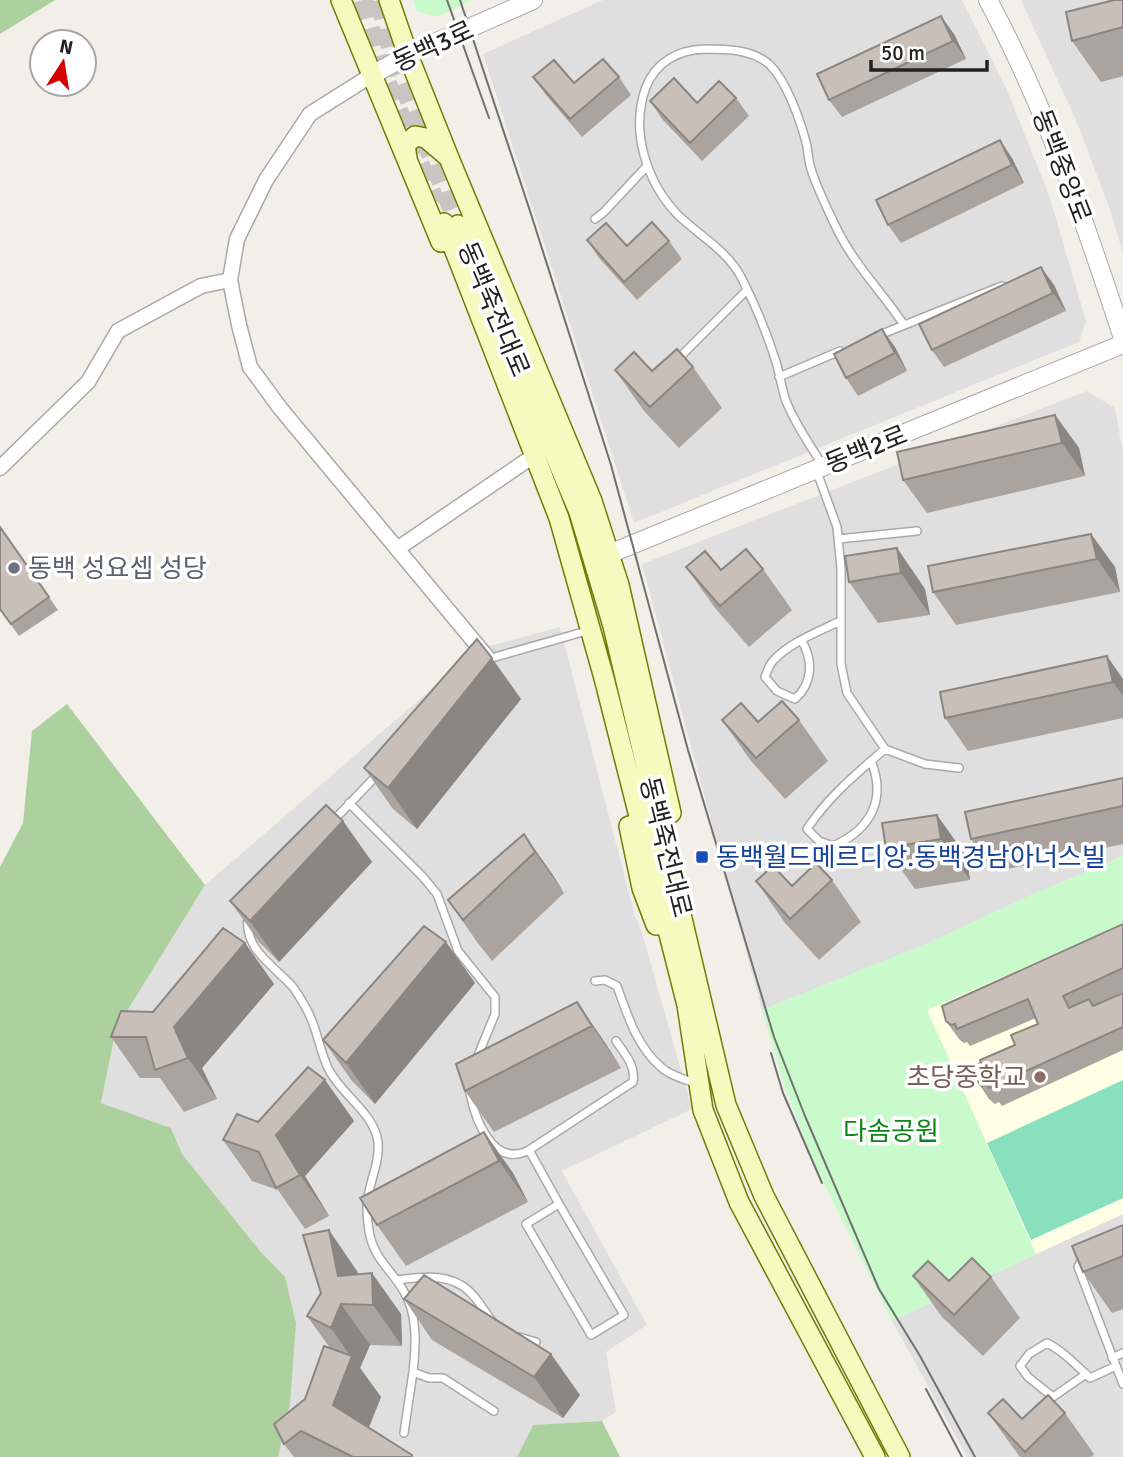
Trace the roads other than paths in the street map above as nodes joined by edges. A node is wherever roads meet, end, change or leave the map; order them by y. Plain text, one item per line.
1 (341, 0) edge
2 (389, 0) edge
3 (533, 0) edge
4 (988, 0) edge
5 (408, 55) junction
6 (372, 75) junction
7 (449, 158) junction
8 (408, 162) junction
9 (647, 166) junction
10 (594, 219) dead end
11 (230, 279) junction
12 (1007, 284) edge
13 (746, 291) junction
14 (904, 325) junction
15 (1123, 338) edge
16 (866, 341) edge
17 (1123, 344) edge
18 (854, 346) edge
19 (679, 358) edge
20 (779, 377) junction
21 (526, 461) junction
22 (0, 468) edge
23 (819, 468) junction
24 (917, 531) dead end
25 (838, 540) junction
26 (397, 549) junction
27 (609, 554) junction
28 (839, 621) junction
29 (583, 632) junction
30 (802, 641) junction
31 (483, 663) joint
32 (885, 750) junction
33 (871, 761) junction
34 (386, 765) edge
35 (959, 768) dead end
36 (349, 803) junction
37 (323, 831) edge
38 (251, 906) edge
39 (595, 981) dead end
40 (700, 990) junction
41 (687, 1005) junction
42 (616, 1041) dead end
43 (473, 1066) edge
44 (471, 1079) edge
45 (699, 1085) junction
46 (529, 1150) junction
47 (559, 1204) junction
48 (1093, 1249) edge
49 (396, 1280) junction
50 (501, 1331) edge
51 (512, 1335) edge
52 (536, 1342) edge
53 (1123, 1353) edge
54 (1112, 1357) junction
55 (1116, 1366) junction
56 (413, 1372) junction
57 (1086, 1374) junction
58 (1123, 1384) edge
59 (495, 1411) dead end
60 (404, 1433) dead end
61 (875, 1457) edge
62 (900, 1457) edge

1 - 6 main road
2 - 5 main road
3 - 5 street, 동백3로
4 - 15 street, 동백중앙로
5 - 6 street, 동백3로
5 - 7 main road
6 - 8 main road
6 - 11 street
7 - 8 main road
7 - 27 main road
8 - 21 main road
9 - 10 lane
9 - 13 lane
9 - 14 lane
11 - 22 street
11 - 26 street
12 - 14 lane
13 - 19 lane
13 - 20 lane
14 - 16 lane
17 - 23 street, 동백2로
18 - 20 lane
20 - 23 lane
21 - 26 street
21 - 29 main road
23 - 25 lane
23 - 27 street, 동백2로
24 - 25 lane
25 - 28 lane
26 - 31 street
27 - 40 main road
28 - 30 lane
28 - 32 lane
29 - 31 lane
29 - 41 main road
30 - 30 lane
32 - 33 lane
32 - 35 lane
33 - 33 lane
34 - 36 lane
36 - 37 lane
36 - 43 lane
38 - 49 lane
39 - 45 lane
40 - 41 main road, 동백죽전대로
40 - 62 main road, 동백죽전대로
41 - 45 main road, 동백죽전대로
42 - 46 lane
44 - 46 lane
45 - 61 main road, 동백죽전대로
46 - 47 lane
47 - 47 lane
48 - 54 lane
49 - 50 lane
49 - 56 lane
51 - 52 lane
53 - 54 lane
54 - 55 lane
55 - 57 lane
55 - 58 lane
56 - 59 lane
56 - 60 lane
57 - 57 lane

